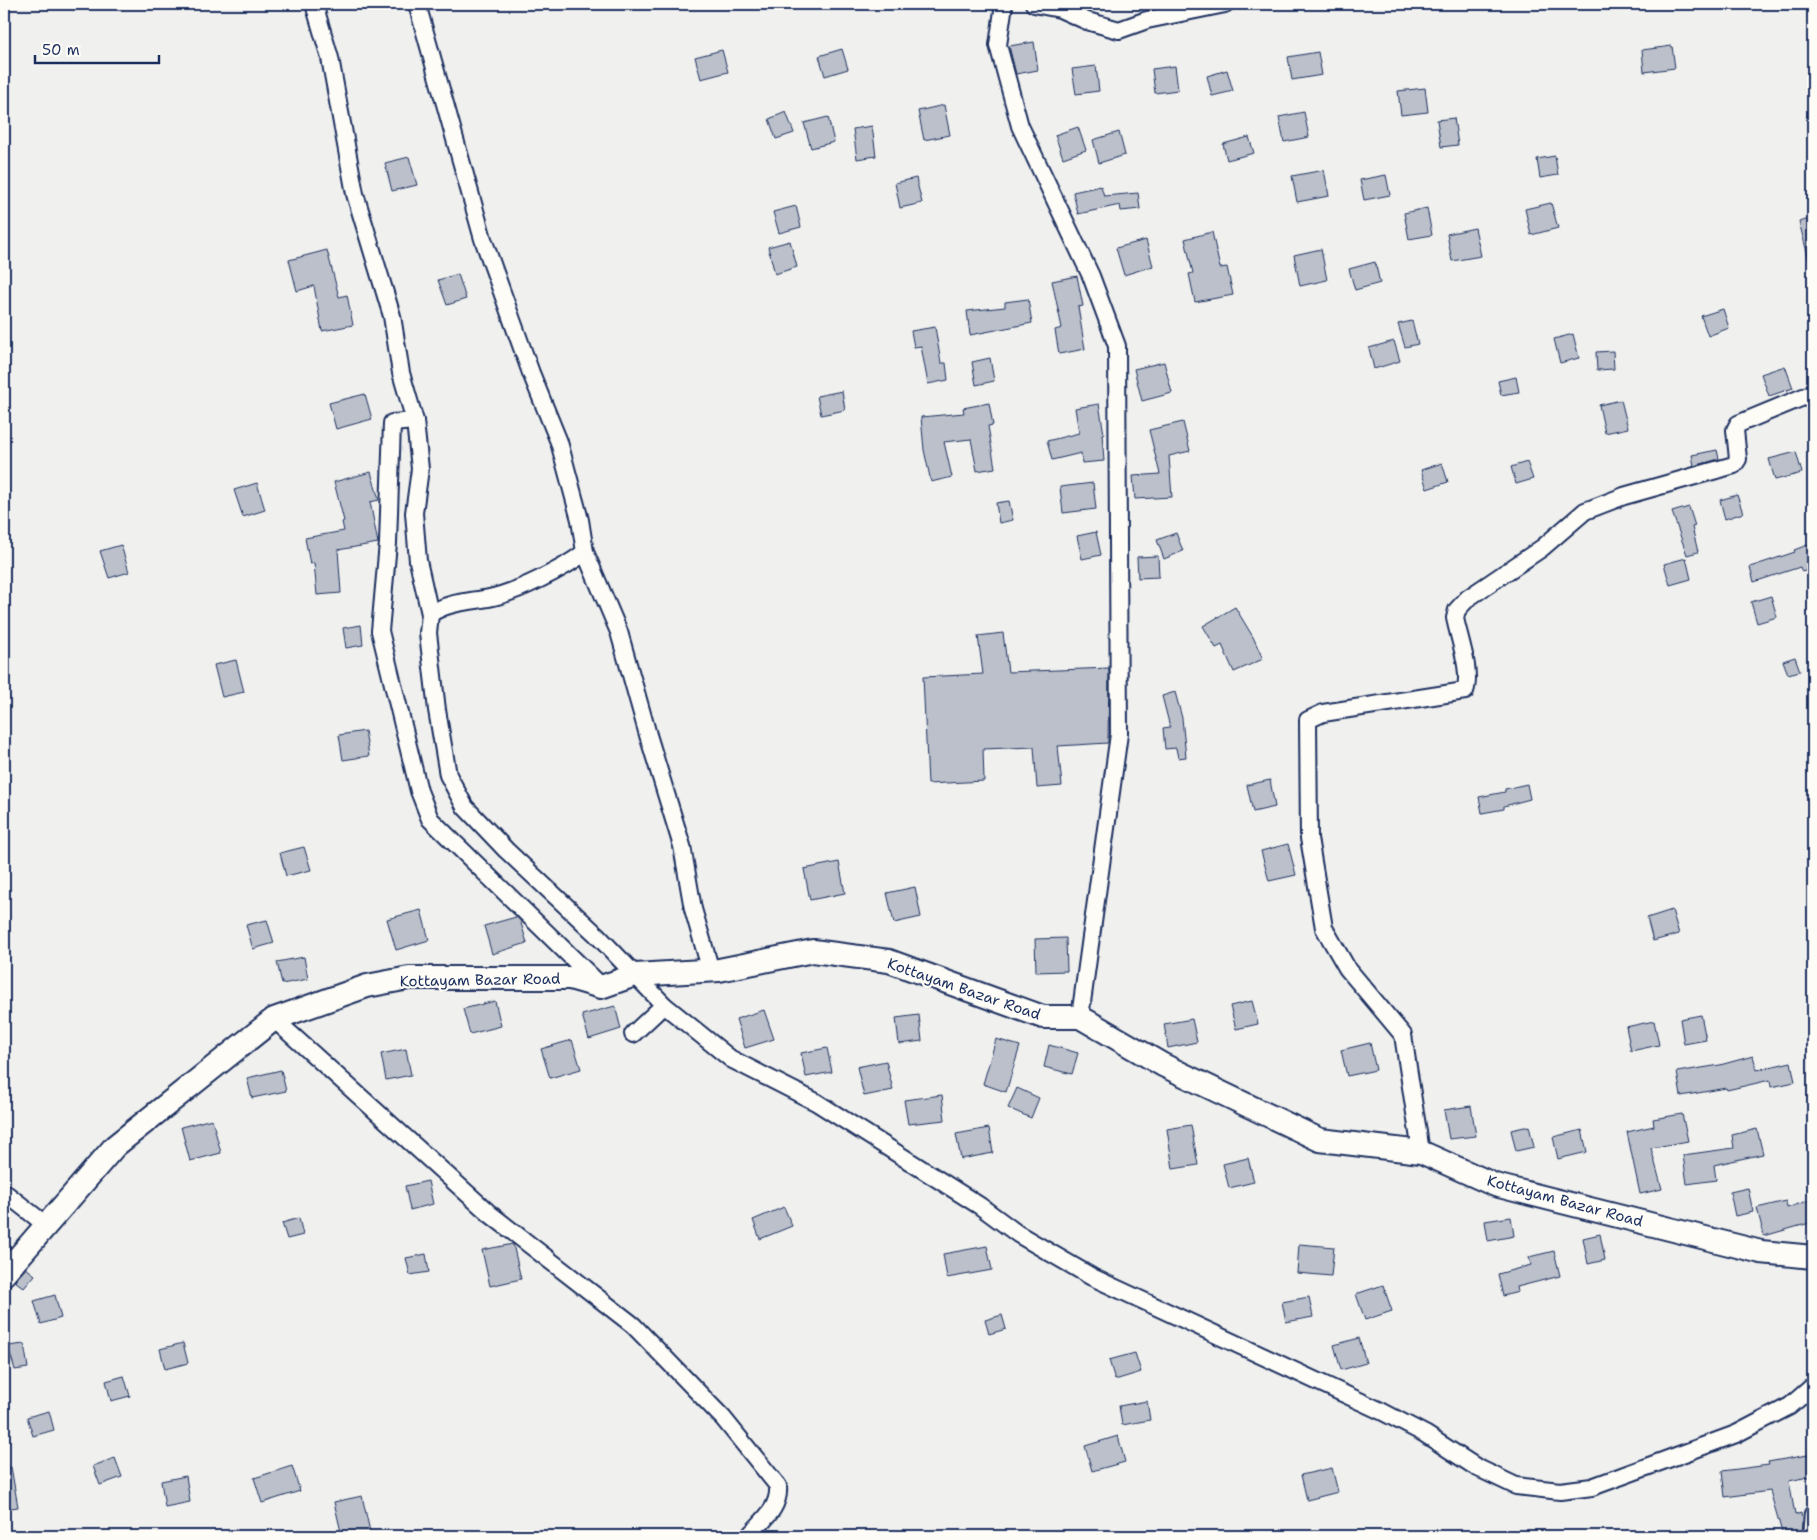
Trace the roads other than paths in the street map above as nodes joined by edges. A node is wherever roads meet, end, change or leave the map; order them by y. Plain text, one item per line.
1 (314, 4) edge
2 (417, 4) edge
3 (1033, 4) edge
4 (1225, 4) edge
5 (1004, 6) edge
6 (1813, 393) edge
7 (415, 421) junction
8 (585, 552) junction
9 (430, 614) junction
10 (711, 971) junction
11 (632, 976) junction
12 (602, 987) junction
13 (664, 1005) junction
14 (1080, 1017) junction
15 (274, 1019) junction
16 (633, 1034) dead end
17 (1421, 1152) junction
18 (4, 1192) edge
19 (46, 1225) junction
20 (1813, 1258) edge
21 (4, 1274) edge
22 (1813, 1386) edge
23 (1813, 1514) edge
24 (749, 1536) edge
25 (1811, 1536) edge

1 - 7 street
2 - 8 street
3 - 4 street
3 - 5 street
5 - 14 street
6 - 17 street
7 - 9 street
7 - 12 street
8 - 9 street
8 - 10 street
9 - 11 street
10 - 11 main road, Kottayam Bazar Road
10 - 14 main road, Kottayam Bazar Road
11 - 12 main road, Kottayam Bazar Road
11 - 13 street
12 - 15 main road, Kottayam Bazar Road
13 - 16 street
13 - 22 street
14 - 17 main road, Kottayam Bazar Road
15 - 19 main road, Kottayam Bazar Road
15 - 24 street
17 - 20 main road, Kottayam Bazar Road
18 - 19 street
19 - 21 main road, Kottayam Bazar Road
23 - 25 street

